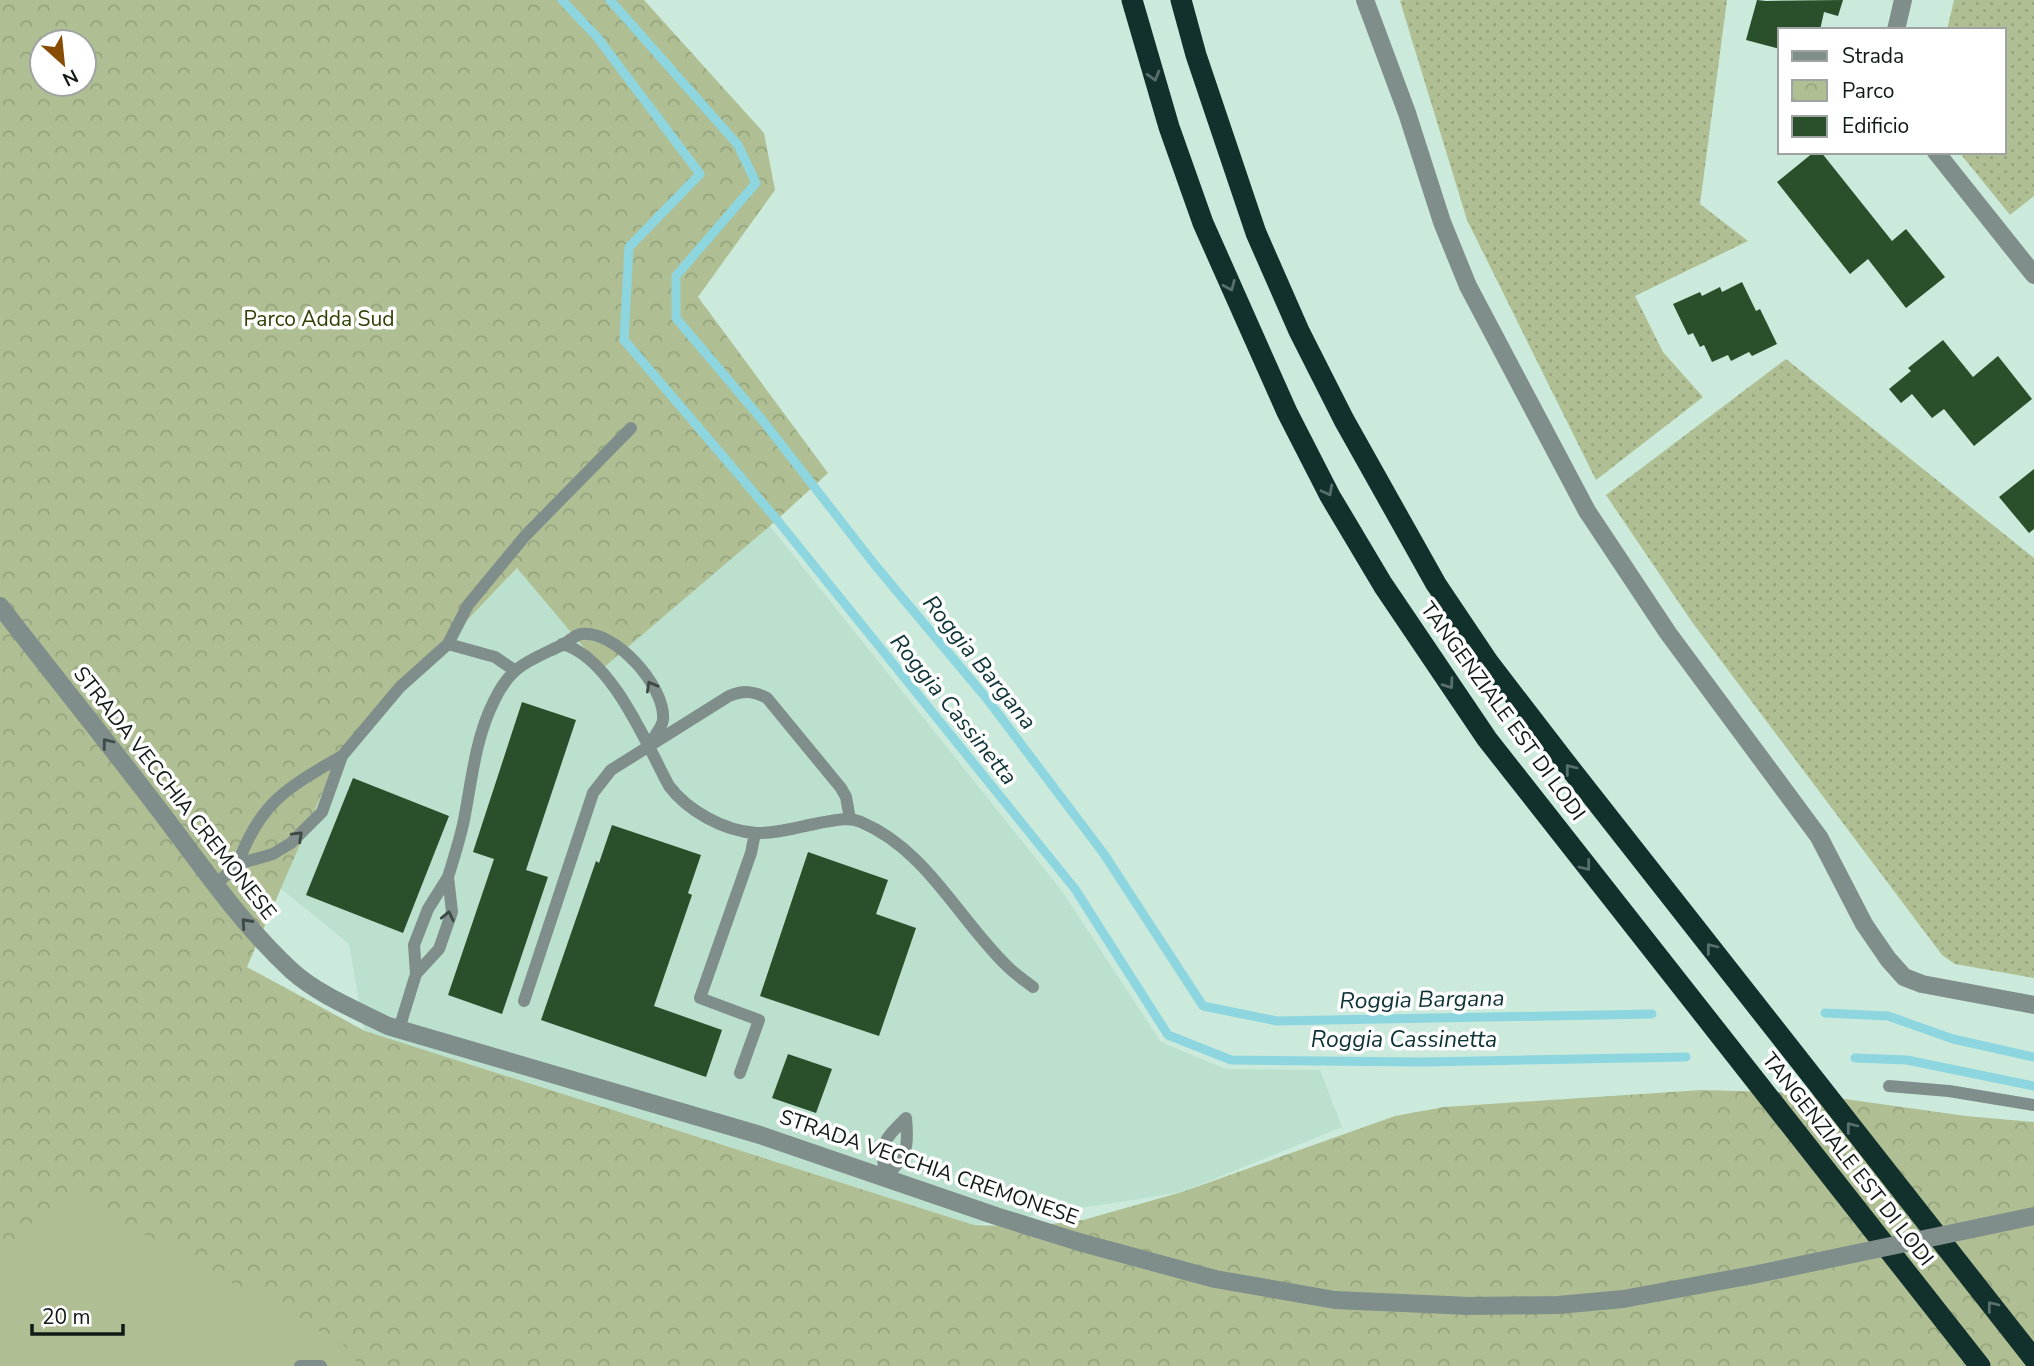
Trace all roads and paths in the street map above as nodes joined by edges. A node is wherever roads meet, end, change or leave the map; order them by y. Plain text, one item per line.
1 (1181, 0) edge
2 (1365, 0) edge
3 (1903, 0) edge
4 (1131, 3) edge
5 (1896, 28) edge
6 (1938, 154) edge
7 (2034, 275) edge
8 (631, 428) dead end
9 (0, 606) edge
10 (447, 644) junction
11 (562, 644) junction
12 (514, 670) junction
13 (648, 747) junction
14 (342, 756) junction
15 (850, 819) junction
16 (755, 833) junction
17 (238, 864) junction
18 (448, 877) junction
19 (215, 885) junction
20 (416, 974) junction
21 (1033, 987) dead end
22 (524, 1001) dead end
23 (2034, 1005) edge
24 (399, 1029) junction
25 (740, 1073) dead end
26 (1889, 1086) dead end
27 (2034, 1105) edge
28 (2034, 1216) edge
29 (2034, 1359) edge
30 (300, 1366) edge
31 (321, 1366) edge
32 (1980, 1366) edge

29 -> 1 highway, TANGENZIALE EST DI LODI
2 - 23 street
3 - 5 street
4 -> 32 highway, TANGENZIALE EST DI LODI
6 - 7 street
8 - 10 lane
19 -> 9 street, STRADA VECCHIA CREMONESE
10 - 12 lane
10 - 14 lane
11 - 12 lane
11 - 13 lane
13 -> 11 lane
12 - 18 lane
13 - 15 lane
13 - 16 lane
13 - 22 lane
14 - 17 lane
17 -> 14 lane
15 - 16 lane
15 - 21 lane
16 - 25 lane
17 - 19 lane
18 - 20 lane
20 -> 18 lane
24 -> 19 street, STRADA VECCHIA CREMONESE
20 - 24 lane
24 - 28 street, STRADA VECCHIA CREMONESE, bridge
26 - 27 lane
30 - 31 lane

